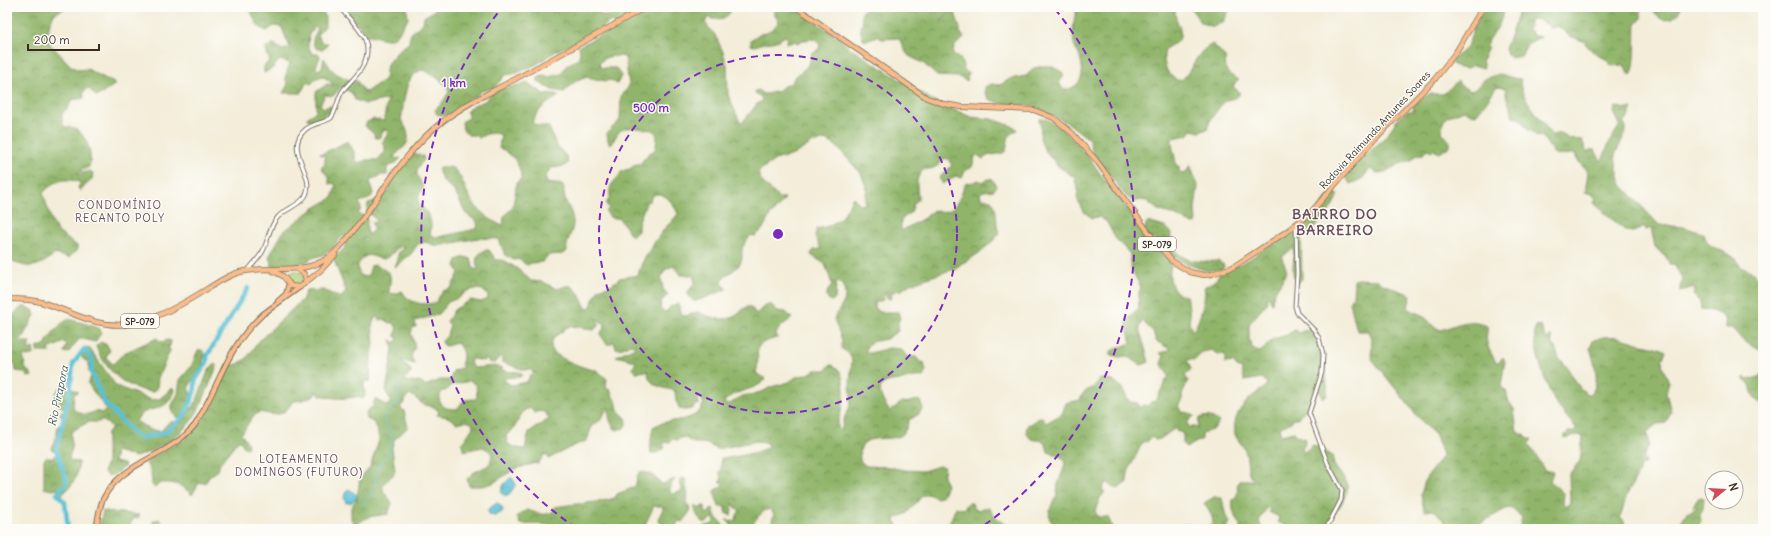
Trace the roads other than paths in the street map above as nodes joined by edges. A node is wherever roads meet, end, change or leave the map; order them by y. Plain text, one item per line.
1 (339, 7) edge
2 (646, 7) edge
3 (796, 7) edge
4 (1483, 7) edge
5 (1296, 225) junction
6 (342, 245) junction
7 (295, 269) junction
8 (248, 270) junction
9 (266, 270) junction
10 (288, 282) junction
11 (301, 286) junction
12 (7, 299) edge
13 (269, 310) junction
14 (96, 529) edge
15 (1326, 529) edge

1 - 8 street
2 - 6 highway, SP-079
3 - 5 highway, Rodovia Raimundo Antunes Soares / SP-079
4 - 5 highway, Rodovia Raimundo Antunes Soares / SP-079
5 - 15 street
6 - 7 highway, SP-079
6 - 11 highway, SP-079
7 - 9 highway, SP-079
7 - 10 highway
7 - 11 highway
8 - 9 highway, SP-079
8 - 12 highway, SP-079
9 - 10 highway, SP-079
10 - 11 highway
10 - 13 main road
11 - 13 main road
13 - 14 main road

